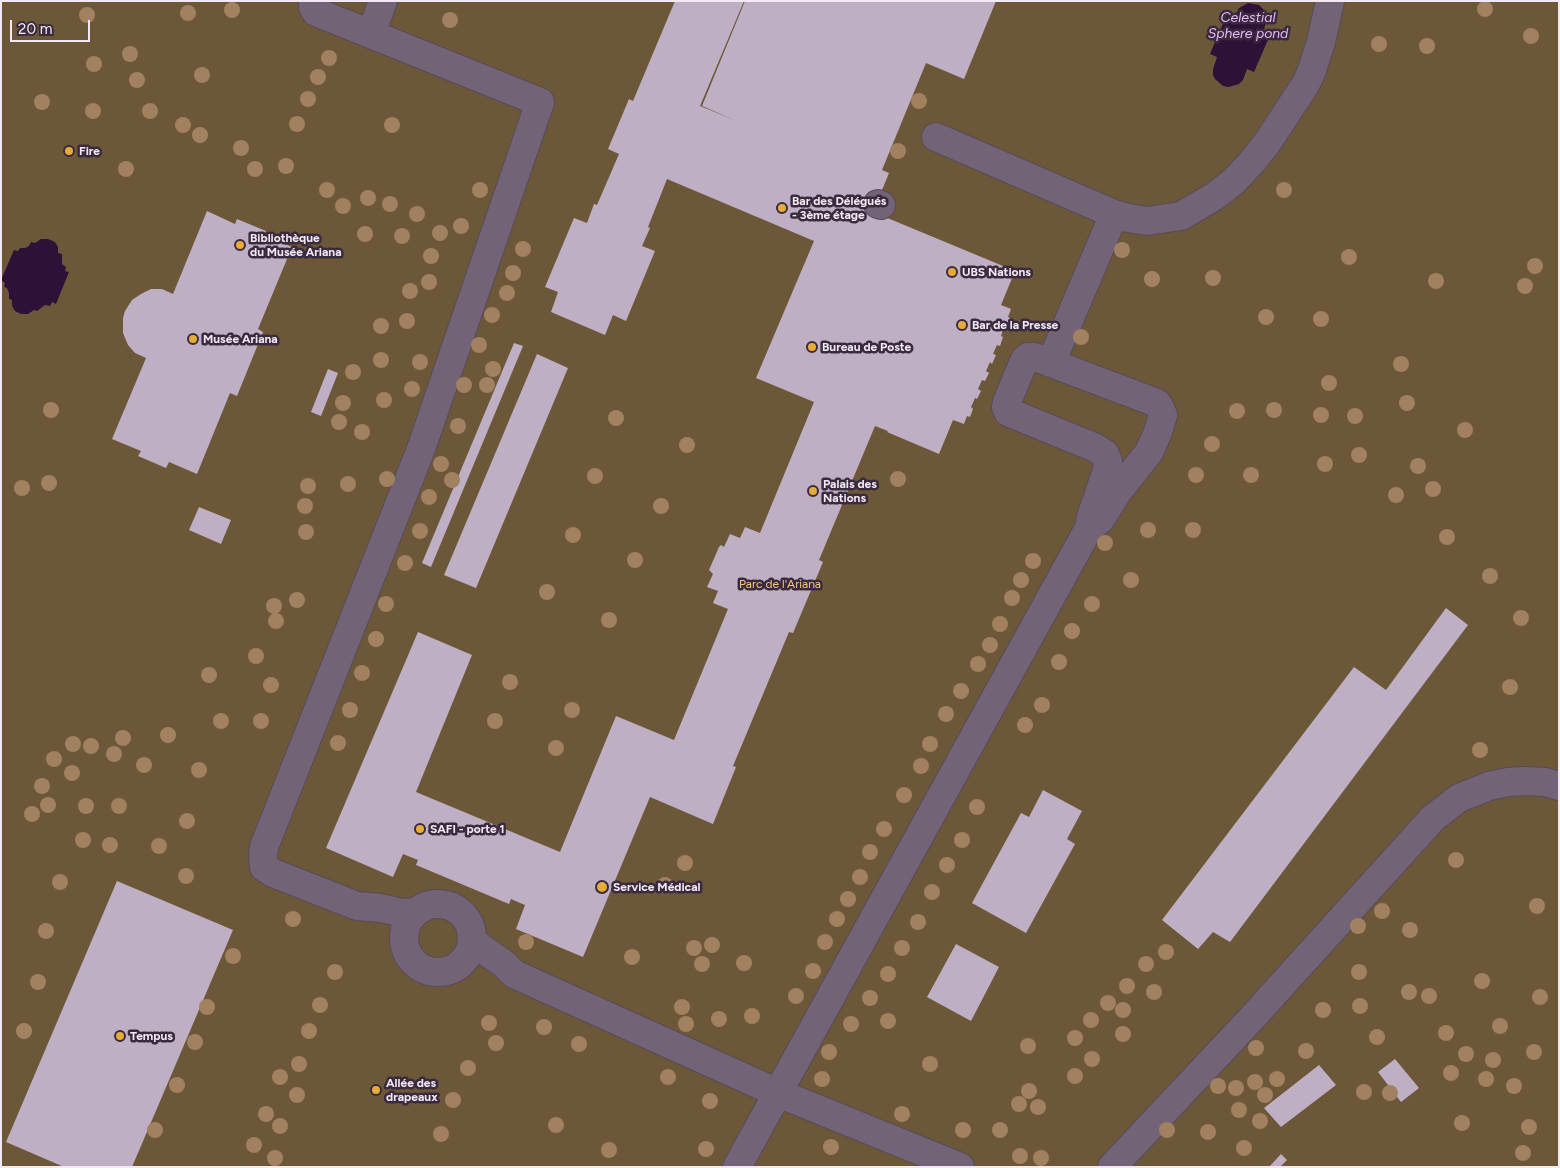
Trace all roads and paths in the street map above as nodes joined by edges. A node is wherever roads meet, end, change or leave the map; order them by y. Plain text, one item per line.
1 (313, 1) edge
2 (384, 1) edge
3 (1330, 1) edge
4 (371, 34) junction
5 (936, 137) dead end
6 (1114, 214) junction
7 (1051, 363) junction
8 (1089, 528) junction
9 (1559, 786) edge
10 (357, 906) junction
11 (416, 912) junction
12 (472, 938) junction
13 (405, 946) junction
14 (458, 965) junction
15 (514, 974) junction
16 (778, 1093) junction
17 (738, 1167) edge
18 (960, 1167) edge
19 (1112, 1167) edge

1 - 4 street
2 - 4 street
3 - 6 street
4 - 10 street
5 - 6 street
6 - 7 street
7 - 8 street
7 - 8 street
8 - 16 street
9 - 19 street
10 - 11 street
10 - 13 street
11 - 12 street
11 - 13 street
12 - 14 street
12 - 15 street
13 - 14 street
14 - 15 street
15 - 16 street
16 - 17 street
16 - 18 street

